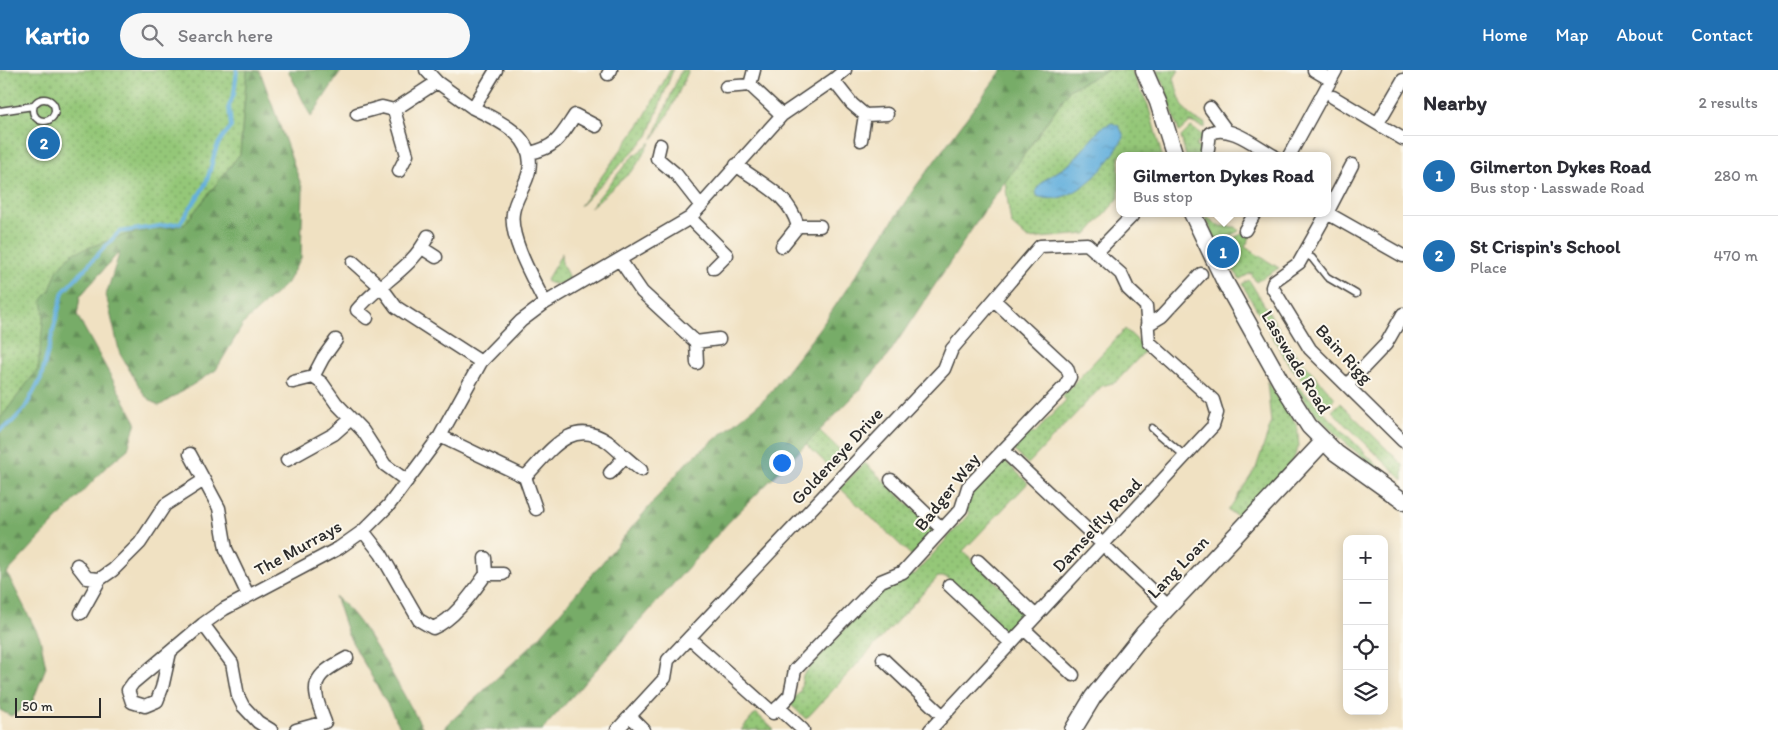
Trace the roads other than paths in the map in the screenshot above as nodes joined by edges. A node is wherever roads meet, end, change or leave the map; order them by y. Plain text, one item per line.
1 (426, 70) edge
2 (496, 70) edge
3 (754, 70) edge
4 (845, 70) edge
5 (1144, 70) edge
6 (1314, 70) edge
7 (1334, 75) edge
8 (833, 80) junction
9 (1403, 80) edge
10 (437, 82) junction
11 (750, 85) junction
12 (726, 87) dead end
13 (1333, 97) dead end
14 (33, 106) dead end
15 (473, 108) junction
16 (1210, 108) dead end
17 (394, 110) junction
18 (0, 111) edge
19 (357, 114) dead end
20 (886, 114) dead end
21 (782, 115) junction
22 (865, 115) junction
23 (1378, 123) junction
24 (596, 126) dead end
25 (1226, 130) junction
26 (1403, 139) edge
27 (861, 140) dead end
28 (660, 145) dead end
29 (1174, 152) edge
30 (1208, 152) edge
31 (1267, 152) edge
32 (1290, 152) edge
33 (530, 153) junction
34 (1352, 165) dead end
35 (736, 166) junction
36 (399, 171) dead end
37 (1331, 205) edge
38 (701, 206) junction
39 (1331, 215) edge
40 (1131, 217) edge
41 (1194, 217) edge
42 (1253, 217) edge
43 (1325, 217) edge
44 (690, 218) junction
45 (798, 226) junction
46 (820, 226) dead end
47 (1245, 230) dead end
48 (782, 246) dead end
49 (1096, 253) junction
50 (1305, 254) junction
51 (1403, 256) edge
52 (436, 257) dead end
53 (620, 260) junction
54 (353, 262) dead end
55 (714, 268) dead end
56 (1201, 274) dead end
57 (382, 288) junction
58 (1356, 294) dead end
59 (994, 300) junction
60 (546, 303) junction
61 (1403, 314) edge
62 (368, 318) dead end
63 (1148, 325) junction
64 (719, 338) dead end
65 (336, 340) dead end
66 (696, 342) junction
67 (1149, 342) joint
68 (482, 362) junction
69 (697, 363) dead end
70 (313, 378) junction
71 (293, 382) dead end
72 (1347, 385) junction
73 (351, 419) junction
74 (1152, 428) dead end
75 (440, 436) junction
76 (1324, 441) junction
77 (1403, 441) edge
78 (1004, 451) junction
79 (190, 454) dead end
80 (1185, 456) junction
81 (624, 457) junction
82 (287, 460) dead end
83 (641, 470) dead end
84 (610, 473) dead end
85 (525, 477) junction
86 (204, 480) junction
87 (891, 480) dead end
88 (407, 481) junction
89 (1403, 501) edge
90 (536, 509) dead end
91 (942, 529) junction
92 (363, 531) junction
93 (1103, 544) junction
94 (485, 558) dead end
95 (978, 561) dead end
96 (77, 565) dead end
97 (486, 574) junction
98 (503, 574) dead end
99 (100, 579) junction
100 (950, 585) dead end
101 (248, 595) junction
102 (1168, 606) junction
103 (81, 613) dead end
104 (1036, 616) junction
105 (203, 624) junction
106 (1024, 628) junction
107 (689, 638) junction
108 (1011, 643) junction
109 (170, 652) junction
110 (347, 658) dead end
111 (883, 659) dead end
112 (1073, 674) dead end
113 (133, 683) junction
114 (119, 694) dead end
115 (775, 710) junction
116 (630, 716) junction
117 (943, 716) junction
118 (329, 726) edge
119 (271, 730) edge
120 (296, 730) edge
121 (616, 730) edge
122 (644, 730) edge
123 (803, 730) edge
124 (930, 730) edge
125 (1072, 730) edge

1 - 10 street
2 - 15 street
3 - 11 street
4 - 8 street, The Murrays
5 - 29 street
6 - 7 street
7 - 32 street
8 - 21 street, The Murrays
8 - 22 street
9 - 23 street
10 - 15 street
10 - 17 street
11 - 12 street
11 - 21 street
13 - 23 street
14 - 18 lane
15 - 33 street
16 - 25 street
17 - 19 street
17 - 36 street
20 - 22 street
21 - 35 street, The Murrays
22 - 27 street
23 - 26 street
24 - 33 street
25 - 30 street
25 - 31 street
28 - 38 street
33 - 60 street
34 - 37 street
35 - 38 street, The Murrays
35 - 45 street
38 - 44 street, The Murrays
39 - 51 street
40 - 49 street
41 - 76 street, Lasswade Road
42 - 47 street
43 - 50 street
44 - 53 street, The Murrays
44 - 55 street
45 - 46 street
45 - 48 street
49 - 59 street, Goldeneye Drive
49 - 63 street, Goldeneye Drive
50 - 58 lane
50 - 72 street, Bain Rigg
52 - 57 street
53 - 60 street, The Murrays
53 - 66 street
54 - 57 street
56 - 63 street
57 - 62 street
57 - 68 street
59 - 78 street, Badger Way
59 - 107 street, Goldeneye Drive
60 - 68 street, The Murrays
61 - 72 street
63 - 67 street, Goldeneye Drive
64 - 66 street
65 - 70 street
66 - 69 street
67 - 80 street, Damselfly Road
68 - 75 street, The Murrays
70 - 71 street
70 - 73 street
72 - 77 street, Bain Rigg
73 - 82 street
73 - 88 street
74 - 80 lane
75 - 85 street
75 - 88 street, The Murrays
76 - 89 street, Lasswade Road
76 - 102 street, Lang Loan
78 - 91 street, Badger Way
78 - 93 street
79 - 86 street, The Murrays
80 - 93 street, Damselfly Road
81 - 83 street
81 - 84 street
81 - 85 street
85 - 90 street
86 - 99 street
86 - 101 street, The Murrays
87 - 91 street
88 - 92 street, The Murrays
91 - 115 street, Badger Way
92 - 97 street, The Murrays
92 - 101 street, The Murrays
93 - 102 street
93 - 104 street, Damselfly Road
94 - 97 street
95 - 104 street
96 - 99 street
97 - 98 street
99 - 103 street
100 - 108 street
101 - 105 street, The Murrays
102 - 125 street, Lang Loan
104 - 106 street, Damselfly Road
105 - 109 street, The Murrays
105 - 119 street
106 - 108 street, Damselfly Road
106 - 112 street
107 - 115 street
107 - 116 street, Goldeneye Drive
108 - 117 street, Damselfly Road
109 - 113 street, The Murrays
109 - 113 street
110 - 118 street
111 - 117 street
113 - 114 street, The Murrays
115 - 123 street
116 - 121 street, Goldeneye Drive
116 - 122 street
117 - 124 street, Damselfly Road
118 - 120 street

